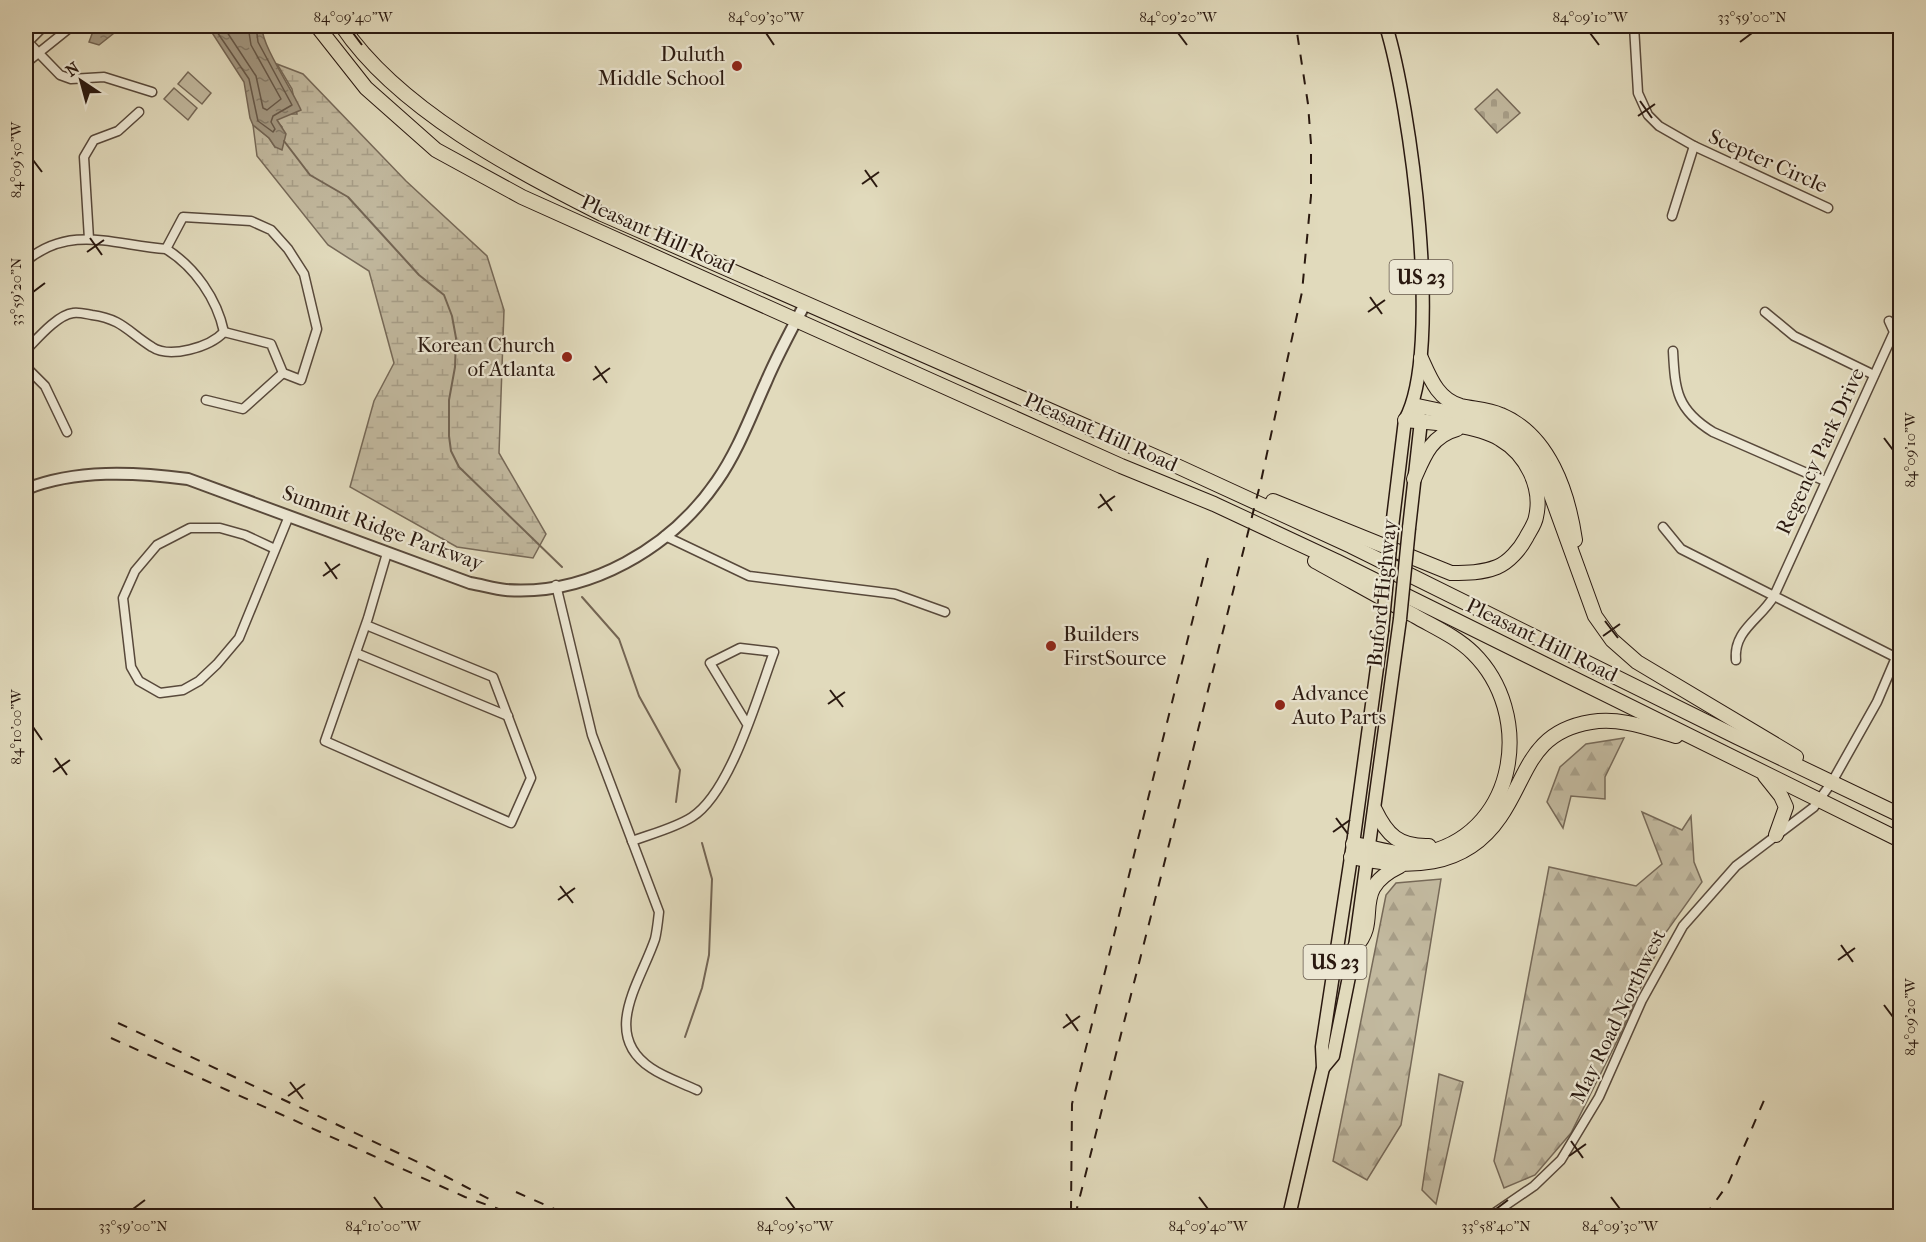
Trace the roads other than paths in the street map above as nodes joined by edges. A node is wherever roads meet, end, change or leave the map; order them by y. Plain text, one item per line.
1 (44, 26) edge
2 (72, 26) edge
3 (317, 26) edge
4 (342, 26) edge
5 (1386, 26) edge
6 (1634, 26) edge
7 (27, 43) edge
8 (38, 54) junction
9 (26, 63) edge
10 (152, 92) dead end
11 (139, 112) dead end
12 (1694, 146) junction
13 (1828, 208) dead end
14 (1672, 216) dead end
15 (89, 239) junction
16 (166, 249) junction
17 (26, 261) edge
18 (804, 304) junction
19 (1765, 312) dead end
20 (797, 319) junction
21 (1889, 321) dead end
22 (224, 332) junction
23 (26, 350) edge
24 (1673, 351) dead end
25 (1421, 358) junction
26 (26, 367) edge
27 (283, 373) junction
28 (1874, 375) junction
29 (206, 400) dead end
30 (1413, 405) junction
31 (1405, 420) junction
32 (1421, 421) junction
33 (1461, 428) junction
34 (67, 432) dead end
35 (1179, 467) junction
36 (1414, 479) junction
37 (1825, 481) junction
38 (26, 489) edge
39 (1214, 504) junction
40 (289, 516) junction
41 (1663, 527) dead end
42 (665, 536) junction
43 (275, 549) junction
44 (387, 553) junction
45 (1580, 578) junction
46 (556, 585) junction
47 (1774, 596) junction
48 (945, 612) dead end
49 (366, 625) junction
50 (1900, 648) edge
51 (356, 653) junction
52 (1898, 659) edge
53 (1737, 660) dead end
54 (508, 716) junction
55 (747, 724) junction
56 (1708, 745) junction
57 (1757, 768) junction
58 (1507, 771) junction
59 (1832, 782) junction
60 (1820, 799) junction
61 (1375, 810) junction
62 (1900, 815) edge
63 (1776, 835) junction
64 (1900, 840) edge
65 (632, 841) junction
66 (1352, 850) junction
67 (1369, 854) junction
68 (1400, 866) junction
69 (1355, 947) junction
70 (1323, 1068) junction
71 (697, 1090) dead end
72 (1289, 1216) edge
73 (1490, 1216) edge

1 - 7 street
2 - 8 street
3 - 20 highway, Pleasant Hill Road
4 - 18 highway, Pleasant Hill Road
5 - 25 main road, Buford Highway / US 23
6 - 12 street
7 - 8 street
8 - 9 street
8 - 10 street
11 - 15 street
12 - 13 street, Scepter Circle
12 - 14 street, Scepter Circle
15 - 16 street
15 - 17 street
16 - 22 street
16 - 27 street
18 - 20 street, Summit Ridge Parkway
18 - 35 highway, Pleasant Hill Road
19 - 28 street
20 - 39 highway, Pleasant Hill Road
20 - 42 street, Summit Ridge Parkway
21 - 28 street, Regency Park Drive
22 - 23 street
22 - 27 street
24 - 37 street
25 - 30 main road, Buford Highway / US 23
25 - 45 highway
26 - 34 street
27 - 29 street
28 - 37 street, Regency Park Drive
30 - 31 main road, Buford Highway / US 23
30 - 32 main road
30 - 45 highway
31 - 32 highway
31 - 66 main road, Buford Highway / US 23, bridge
32 - 33 highway
32 - 36 main road, Buford Highway / US 23
33 - 35 highway
33 - 36 highway
35 - 59 highway, Pleasant Hill Road
36 - 61 main road, Buford Highway / US 23, bridge
37 - 47 street, Regency Park Drive
38 - 40 street, Summit Ridge Parkway
39 - 56 highway, Pleasant Hill Road
39 - 58 highway
40 - 43 street
40 - 44 street, Summit Ridge Parkway
41 - 47 street
42 - 46 street, Summit Ridge Parkway
42 - 48 street
43 - 43 street
44 - 46 street, Summit Ridge Parkway
44 - 49 street
45 - 59 highway
46 - 65 street
47 - 52 street
47 - 53 street, Regency Park Drive
49 - 51 street
49 - 54 street
50 - 52 street, May Road Northwest
51 - 54 street
51 - 54 street
52 - 59 street, May Road Northwest
55 - 55 street
55 - 65 street
56 - 57 highway, Pleasant Hill Road
56 - 68 highway
57 - 60 highway, Pleasant Hill Road
57 - 63 highway
58 - 61 highway
58 - 67 highway
59 - 60 street, May Road Northwest
59 - 62 highway, Pleasant Hill Road
60 - 63 street, May Road Northwest
60 - 64 highway, Pleasant Hill Road
61 - 67 main road, Buford Highway / US 23
63 - 73 street, May Road Northwest
65 - 71 street
66 - 67 highway
66 - 70 main road, Buford Highway / US 23
67 - 68 highway
67 - 69 main road, Buford Highway / US 23
68 - 69 highway
69 - 70 main road, Buford Highway / US 23
70 - 72 main road, Buford Highway / US 23

